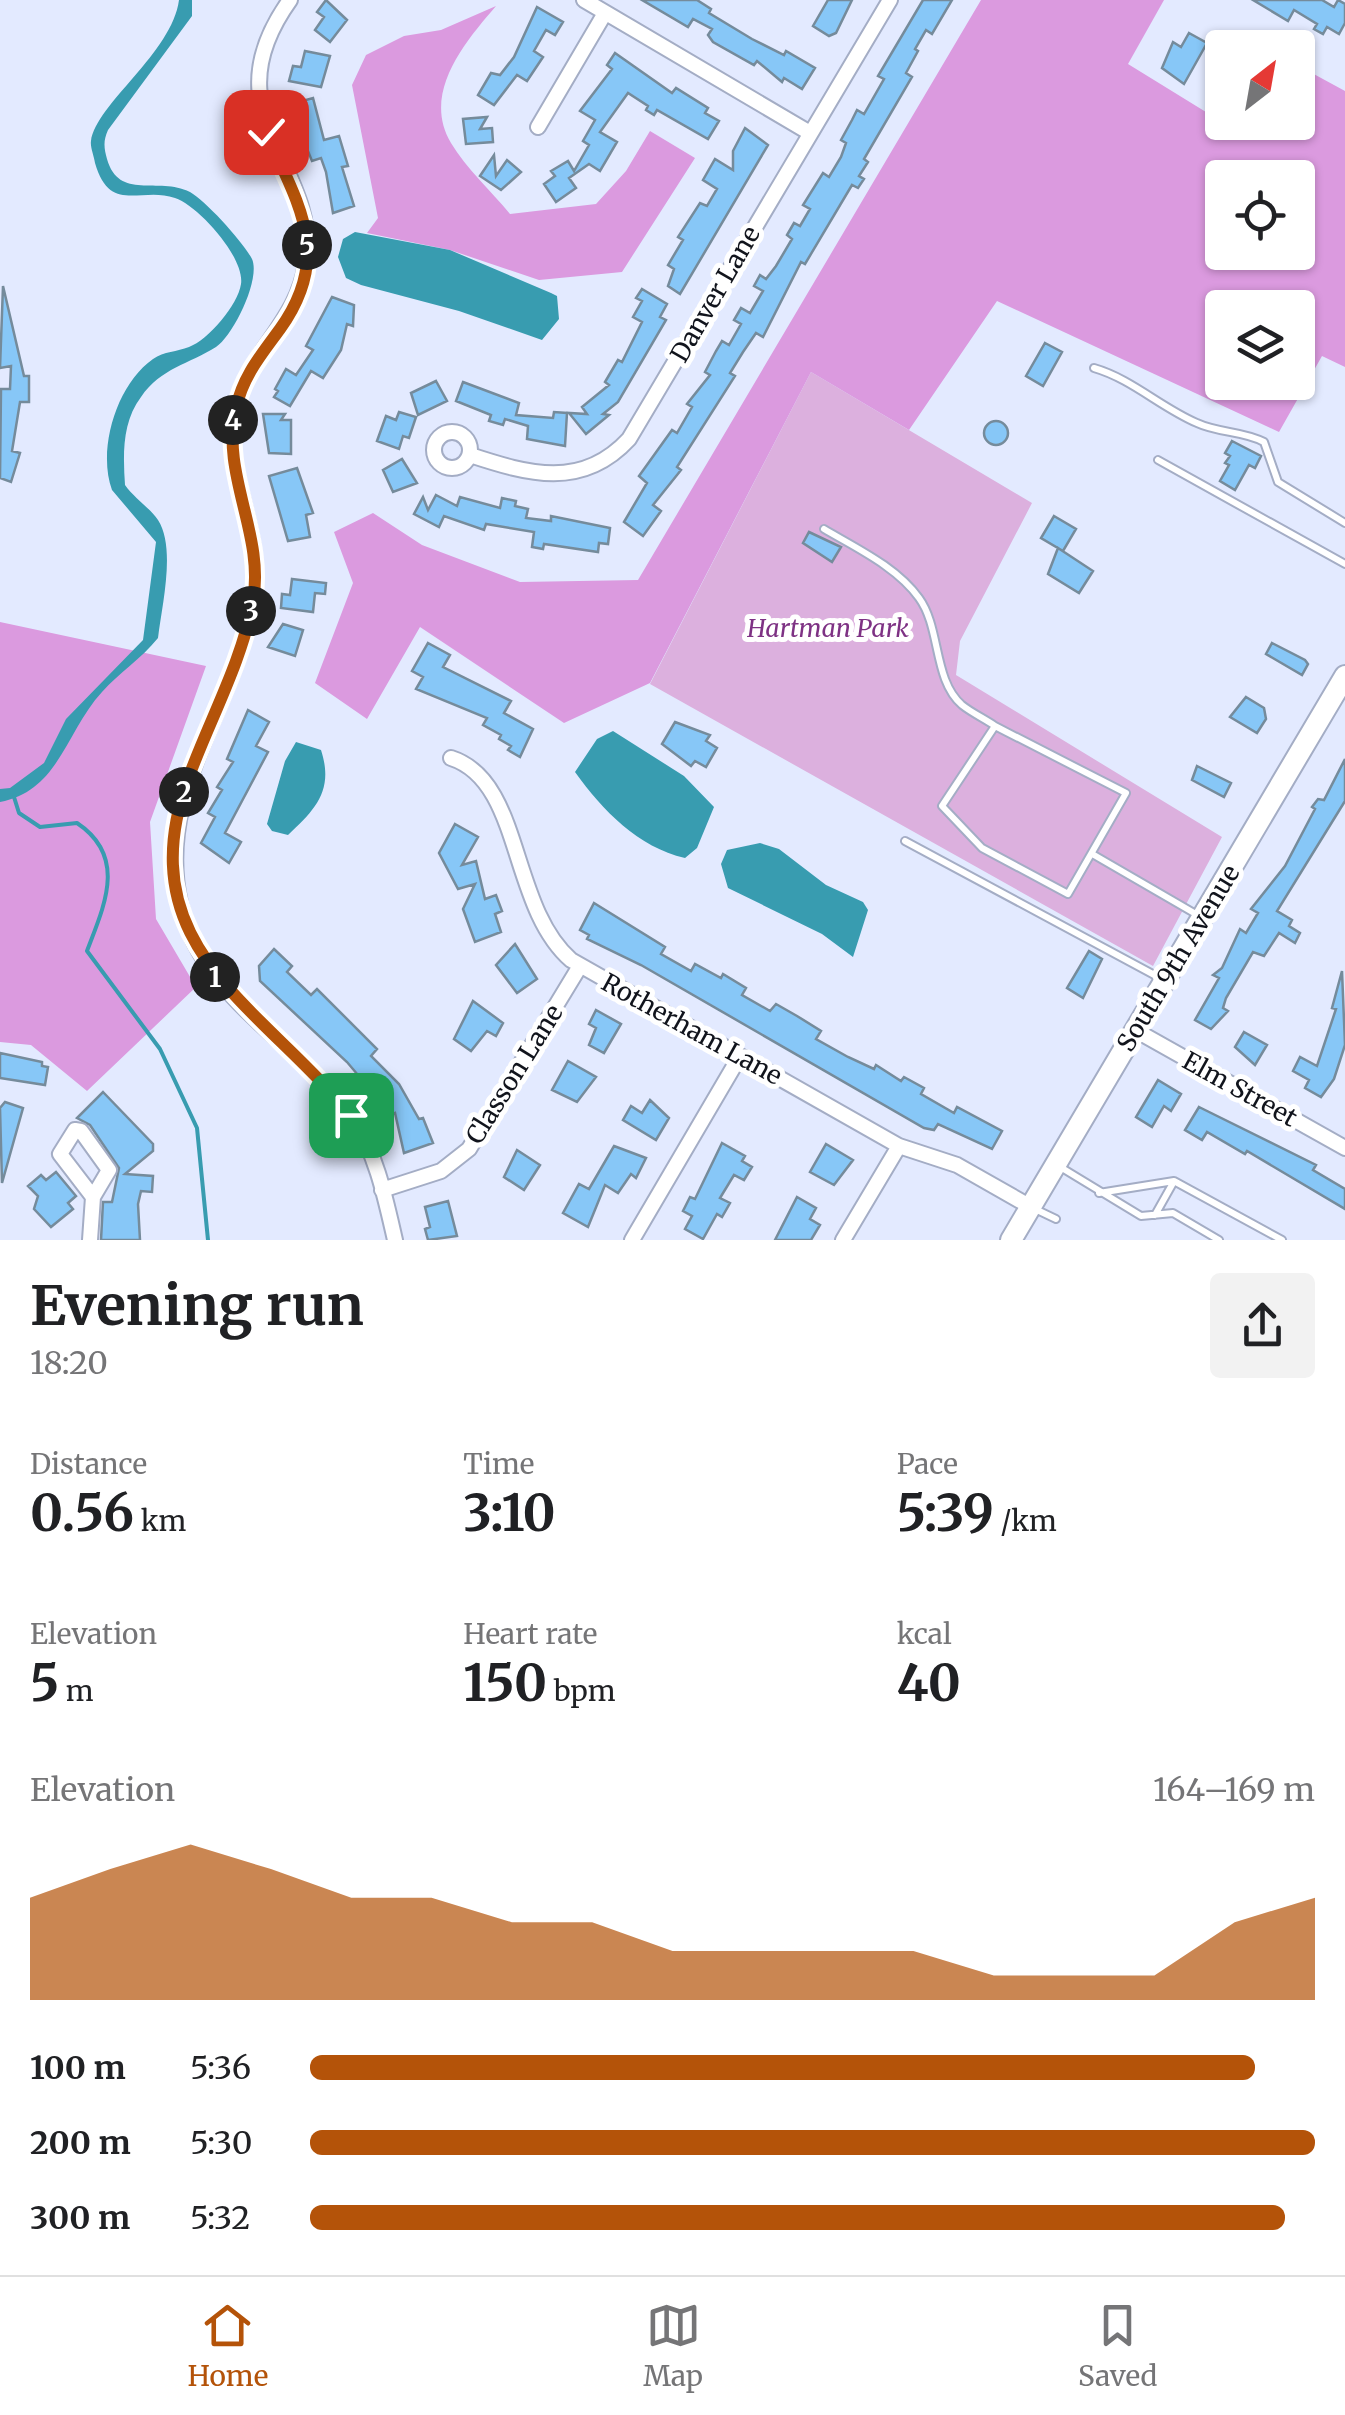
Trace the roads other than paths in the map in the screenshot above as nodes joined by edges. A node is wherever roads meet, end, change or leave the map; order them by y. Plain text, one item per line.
1 (290, 0) edge
2 (584, 0) edge
3 (890, 0) edge
4 (606, 13) junction
5 (538, 127) dead end
6 (810, 133) junction
7 (1094, 368) dead end
8 (470, 455) dead end
9 (1158, 460) dead end
10 (1345, 523) edge
11 (824, 529) dead end
12 (1345, 564) edge
13 (1345, 676) edge
14 (995, 726) junction
15 (451, 758) dead end
16 (905, 841) dead end
17 (1094, 855) junction
18 (1202, 918) junction
19 (580, 966) junction
20 (1165, 980) junction
21 (1135, 1030) junction
22 (740, 1056) junction
23 (1345, 1129) edge
24 (899, 1146) junction
25 (1341, 1146) edge
26 (1056, 1164) junction
27 (1174, 1182) junction
28 (382, 1190) junction
29 (1100, 1192) junction
30 (93, 1197) dead end
31 (1031, 1207) junction
32 (1155, 1214) junction
33 (1056, 1219) dead end
34 (90, 1240) edge
35 (395, 1240) edge
36 (632, 1240) edge
37 (843, 1240) edge
38 (1012, 1240) edge
39 (1219, 1240) edge
40 (1282, 1240) edge

1 - 28 street
2 - 4 street
3 - 6 street, Danver Lane
4 - 5 street
4 - 6 street
6 - 8 street, Danver Lane
7 - 10 lane
9 - 12 lane
11 - 14 lane
13 - 18 street, South 9th Avenue
14 - 17 lane
14 - 17 lane
15 - 19 street, Rotherham Lane
16 - 20 lane
17 - 18 lane
18 - 20 street, South 9th Avenue
19 - 22 street, Rotherham Lane
19 - 28 street, Classon Lane
20 - 21 street, South 9th Avenue
21 - 25 street, Elm Street
21 - 26 street, South 9th Avenue
22 - 24 street, Rotherham Lane
22 - 36 street
23 - 25 street
24 - 31 street, Rotherham Lane
24 - 37 street
26 - 29 lane
26 - 31 street, South 9th Avenue
27 - 29 lane
27 - 32 lane
27 - 40 lane
28 - 35 street
29 - 32 lane
30 - 34 street
31 - 33 lane
31 - 38 street, South 9th Avenue
32 - 39 lane

